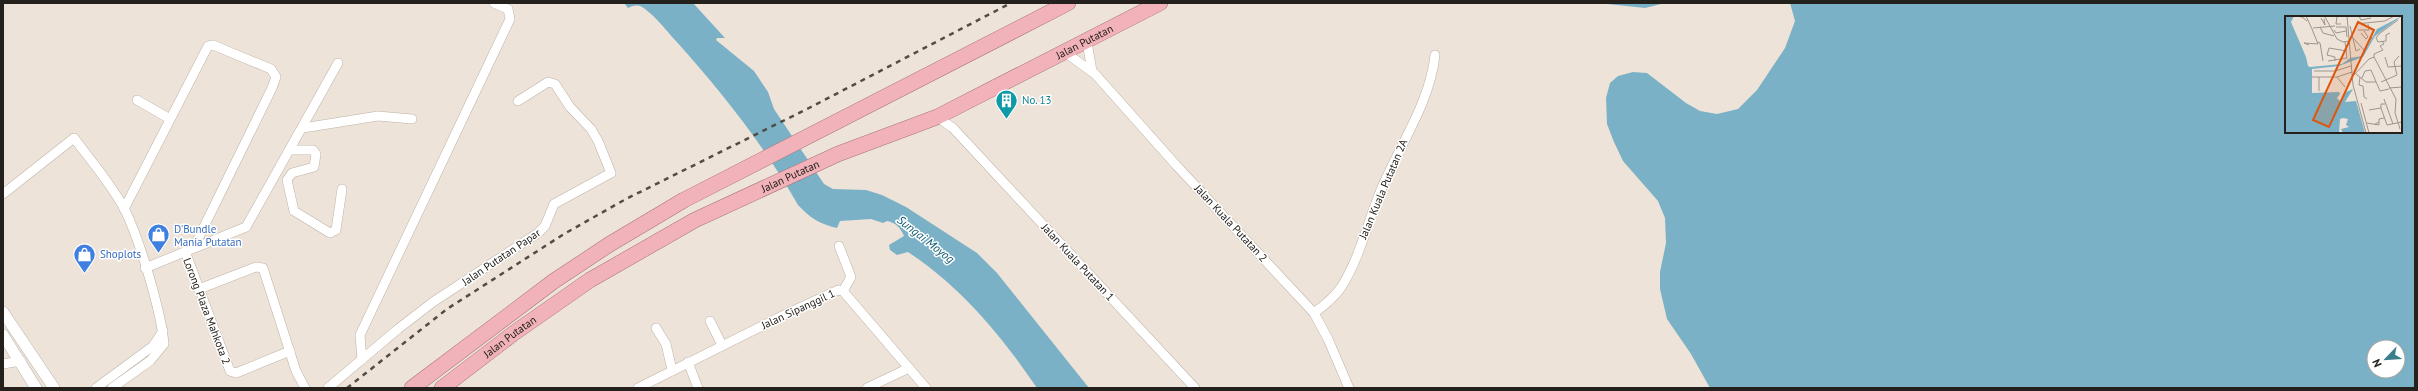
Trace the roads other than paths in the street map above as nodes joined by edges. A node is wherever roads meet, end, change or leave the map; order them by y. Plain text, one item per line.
1 (494, 3) edge
2 (1068, 3) edge
3 (1160, 3) edge
4 (1087, 42) junction
5 (1066, 53) junction
6 (1435, 55) dead end
7 (338, 63) dead end
8 (1092, 71) junction
9 (138, 100) dead end
10 (518, 101) dead end
11 (955, 107) junction
12 (937, 116) junction
13 (170, 119) junction
14 (412, 119) dead end
15 (303, 128) junction
16 (961, 137) junction
17 (290, 150) junction
18 (342, 189) dead end
19 (3, 194) edge
20 (124, 210) junction
21 (839, 246) dead end
22 (194, 247) junction
23 (185, 251) junction
24 (145, 268) junction
25 (199, 289) junction
26 (843, 291) junction
27 (3, 312) edge
28 (1314, 313) junction
29 (710, 321) dead end
30 (656, 328) dead end
31 (163, 331) junction
32 (4, 342) edge
33 (722, 345) junction
34 (290, 351) junction
35 (362, 360) junction
36 (20, 362) junction
37 (688, 362) junction
38 (3, 364) edge
39 (909, 368) junction
40 (672, 370) junction
41 (451, 385) edge
42 (36, 388) edge
43 (54, 388) edge
44 (96, 388) edge
45 (112, 388) edge
46 (305, 388) edge
47 (328, 388) edge
48 (412, 388) edge
49 (638, 388) edge
50 (698, 388) edge
51 (867, 388) edge
52 (926, 388) edge
53 (1194, 388) edge
54 (1348, 388) edge

1 - 35 street
2 - 48 highway, Jalan Putatan
3 - 4 highway, Jalan Putatan
4 - 5 highway, Jalan Putatan
4 - 8 street
5 - 8 street, Jalan Kuala Putatan 2
5 - 11 highway, Jalan Putatan
6 - 28 street, Jalan Kuala Putatan 2A
7 - 15 street
8 - 28 street, Jalan Kuala Putatan 2
9 - 13 street
10 - 35 street, Jalan Putatan Papar
11 - 12 highway, Jalan Putatan
11 - 16 street, Jalan Kuala Putatan 1
12 - 16 street, Jalan Kuala Putatan 1
12 - 41 highway, Jalan Putatan
13 - 20 street
13 - 22 street
14 - 15 street
15 - 17 street
16 - 53 street, Jalan Kuala Putatan 1
17 - 18 street
17 - 22 street
19 - 20 street
20 - 24 street
21 - 26 street
22 - 23 street
23 - 24 street
23 - 25 street, Lorong Plaza Mahkota 2
24 - 31 street
25 - 34 street, Lorong Plaza Mahkota 2
25 - 34 street
26 - 33 street, Jalan Sipanggil 1
26 - 39 street, Jalan Sipanggil 1
27 - 43 street
28 - 54 street, Jalan Kuala Putatan 2
29 - 33 street
30 - 40 street
31 - 44 street
31 - 45 street
32 - 36 street
33 - 37 street, Jalan Sipanggil 1
34 - 46 street
35 - 47 street, Jalan Putatan Papar
36 - 38 street
36 - 42 street
37 - 40 street, Jalan Sipanggil 1
37 - 50 street
39 - 51 street
39 - 52 street, Jalan Sipanggil 1
40 - 49 street, Jalan Sipanggil 1

